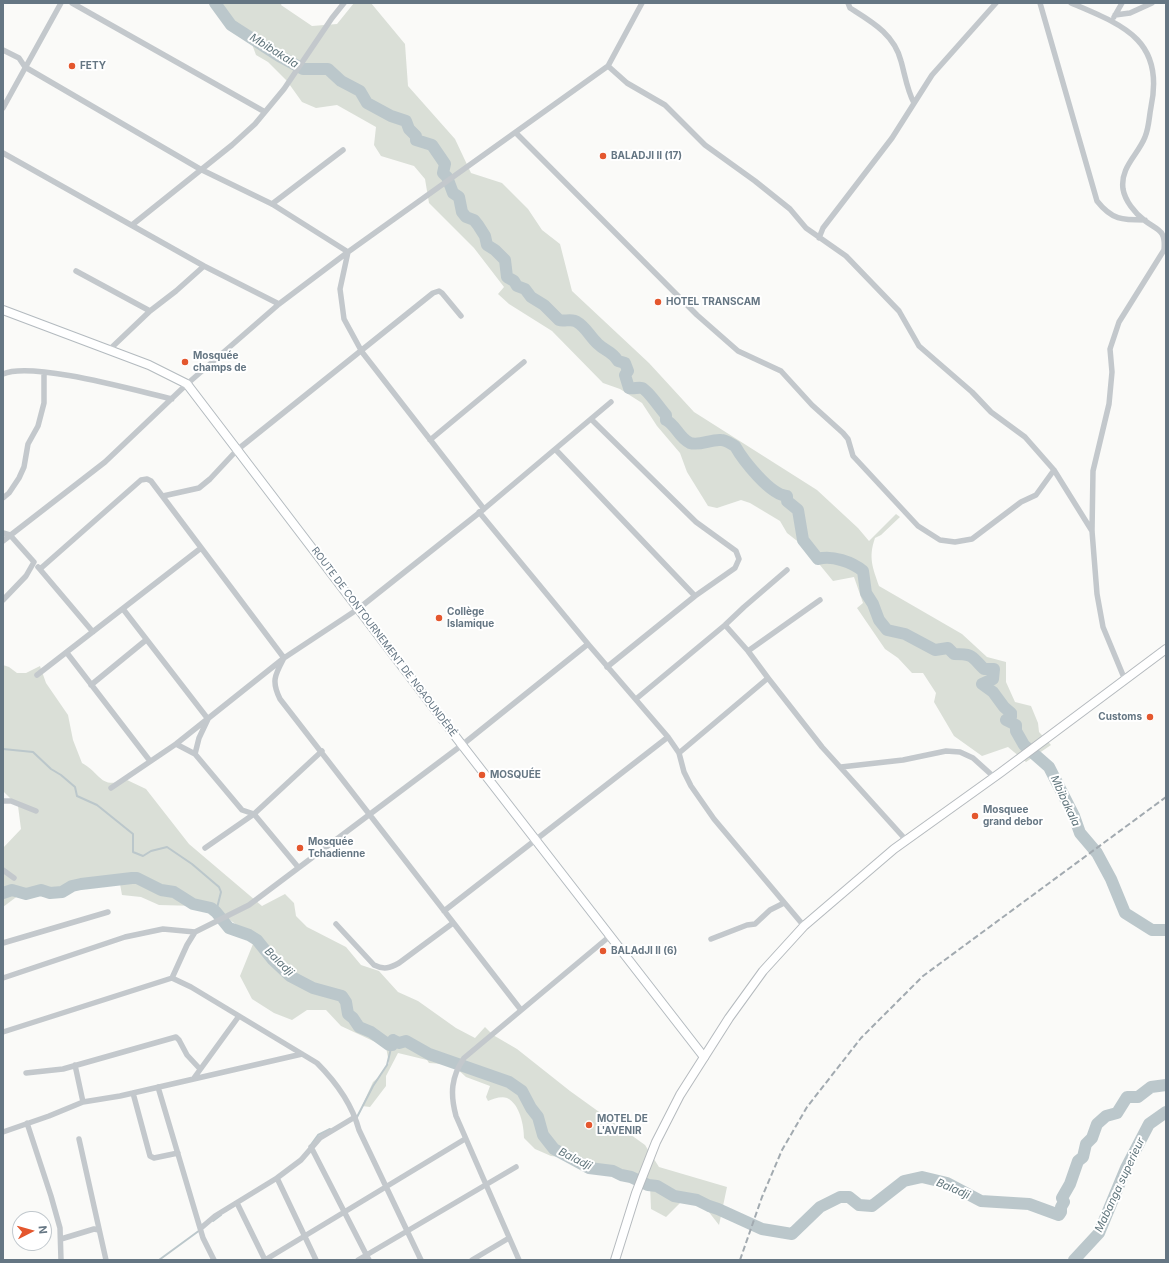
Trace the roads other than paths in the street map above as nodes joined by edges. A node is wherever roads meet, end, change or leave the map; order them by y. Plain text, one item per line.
1 (61, 3) edge
2 (72, 3) edge
3 (344, 3) edge
4 (642, 3) edge
5 (848, 3) edge
6 (996, 3) edge
7 (1040, 3) edge
8 (1071, 3) edge
9 (1122, 3) edge
10 (1152, 3) edge
11 (1113, 18) junction
12 (3, 50) edge
13 (26, 66) junction
14 (608, 66) junction
15 (914, 103) junction
16 (3, 108) edge
17 (265, 112) junction
18 (516, 133) junction
19 (343, 150) dead end
20 (3, 153) edge
21 (200, 169) junction
22 (272, 204) junction
23 (1144, 220) junction
24 (132, 225) junction
25 (819, 238) junction
26 (348, 252) junction
27 (204, 266) junction
28 (76, 271) dead end
29 (278, 304) junction
30 (3, 310) edge
31 (150, 311) junction
32 (461, 316) dead end
33 (108, 350) junction
34 (362, 352) junction
35 (524, 362) dead end
36 (44, 372) junction
37 (3, 374) edge
38 (187, 384) junction
39 (172, 399) junction
40 (611, 402) dead end
41 (591, 419) junction
42 (430, 440) junction
43 (238, 450) junction
44 (556, 450) junction
45 (1054, 470) junction
46 (163, 496) junction
47 (3, 498) edge
48 (482, 510) junction
49 (1092, 531) junction
50 (3, 533) edge
51 (10, 536) junction
52 (3, 541) edge
53 (201, 548) junction
54 (34, 562) junction
55 (40, 569) junction
56 (788, 570) dead end
57 (695, 596) junction
58 (3, 600) edge
59 (820, 600) dead end
60 (123, 609) junction
61 (358, 609) junction
62 (725, 625) junction
63 (93, 632) junction
64 (146, 640) junction
65 (588, 644) junction
66 (1166, 649) edge
67 (748, 651) junction
68 (67, 653) junction
69 (284, 658) junction
70 (607, 667) junction
71 (37, 675) dead end
72 (768, 678) junction
73 (1125, 680) junction
74 (91, 685) junction
75 (636, 698) junction
76 (208, 720) junction
77 (668, 736) junction
78 (176, 744) junction
79 (462, 745) junction
80 (322, 751) junction
81 (679, 753) junction
82 (195, 754) junction
83 (150, 761) junction
84 (841, 768) junction
85 (994, 777) junction
86 (112, 788) dead end
87 (3, 802) edge
88 (36, 810) dead end
89 (254, 814) junction
90 (371, 814) junction
91 (536, 840) junction
92 (906, 840) junction
93 (206, 848) dead end
94 (298, 867) junction
95 (3, 870) edge
96 (14, 878) dead end
97 (784, 903) junction
98 (444, 911) junction
99 (108, 912) dead end
100 (453, 923) junction
101 (336, 924) dead end
102 (804, 926) junction
103 (195, 932) junction
104 (610, 936) junction
105 (711, 939) dead end
106 (3, 943) edge
107 (3, 978) edge
108 (172, 978) junction
109 (521, 1010) junction
110 (239, 1016) junction
111 (3, 1032) edge
112 (302, 1054) junction
113 (704, 1057) junction
114 (75, 1066) junction
115 (200, 1069) junction
116 (26, 1073) dead end
117 (194, 1078) junction
118 (158, 1086) junction
119 (133, 1093) junction
120 (83, 1102) junction
121 (356, 1118) junction
122 (27, 1123) junction
123 (3, 1132) edge
124 (465, 1138) junction
125 (79, 1139) dead end
126 (311, 1147) junction
127 (178, 1154) junction
128 (516, 1168) dead end
129 (278, 1178) junction
130 (485, 1184) junction
131 (388, 1186) junction
132 (237, 1203) junction
133 (344, 1212) junction
134 (201, 1228) junction
135 (99, 1230) junction
136 (406, 1231) junction
137 (304, 1236) junction
138 (509, 1238) junction
139 (61, 1239) junction
140 (367, 1258) edge
141 (62, 1260) edge
142 (106, 1260) edge
143 (214, 1260) edge
144 (265, 1260) edge
145 (316, 1260) edge
146 (358, 1260) edge
147 (421, 1260) edge
148 (472, 1260) edge
149 (519, 1260) edge
150 (615, 1260) edge

1 - 13 street
2 - 17 street
3 - 17 street
4 - 14 street
5 - 15 street
6 - 15 street
7 - 23 street
8 - 11 street
9 - 11 street
10 - 11 street
11 - 23 street
12 - 13 street
13 - 16 street
13 - 21 street
14 - 18 street
14 - 25 street
15 - 25 street
17 - 21 street
18 - 26 street
18 - 45 street
19 - 22 street
20 - 24 street
21 - 22 street
21 - 24 street
22 - 26 street
23 - 49 street
24 - 27 street
25 - 45 street
26 - 29 street
26 - 34 street
27 - 29 street
27 - 31 street
28 - 31 street
29 - 38 street
30 - 33 street, ROUTE DE CONTOURNEMENT DE NGAOUNDÉRÉ
31 - 33 street
32 - 34 street
33 - 38 street, ROUTE DE CONTOURNEMENT DE NGAOUNDÉRÉ
34 - 42 street
34 - 43 street
35 - 42 street
36 - 37 street
36 - 39 street
36 - 47 street
38 - 39 street
38 - 43 street, ROUTE DE CONTOURNEMENT DE NGAOUNDÉRÉ
39 - 51 street
40 - 41 street
41 - 44 street
41 - 57 street
42 - 48 street
43 - 46 street
43 - 61 street, ROUTE DE CONTOURNEMENT DE NGAOUNDÉRÉ
44 - 48 street
44 - 57 street
45 - 49 street
46 - 53 street
46 - 55 street
48 - 61 street
48 - 65 street
49 - 73 street
50 - 51 street
51 - 52 street
51 - 54 street
53 - 60 street
53 - 69 street
54 - 55 street
54 - 58 street
55 - 63 street
56 - 62 street
57 - 70 street
59 - 67 street
60 - 63 street
60 - 64 street
61 - 69 street
61 - 79 street, ROUTE DE CONTOURNEMENT DE NGAOUNDÉRÉ
62 - 67 street
62 - 75 street
63 - 68 street
64 - 74 street
64 - 76 street
65 - 70 street
65 - 79 street
66 - 73 street
67 - 72 street
68 - 71 street
68 - 74 street
69 - 76 street
69 - 80 street
70 - 75 street
72 - 81 street
72 - 84 street
73 - 85 street
74 - 83 street
75 - 77 street
76 - 78 street
76 - 82 street
77 - 81 street
77 - 91 street
78 - 82 street
78 - 83 street
79 - 90 street
79 - 91 street, ROUTE DE CONTOURNEMENT DE NGAOUNDÉRÉ
80 - 89 street
80 - 90 street
81 - 97 street
82 - 89 street
83 - 86 street
84 - 85 street
84 - 92 street
85 - 92 street
87 - 88 street
89 - 93 street
89 - 94 street
90 - 94 street
90 - 98 street
91 - 98 street
91 - 104 street, ROUTE DE CONTOURNEMENT DE NGAOUNDÉRÉ
92 - 102 street
94 - 103 street
95 - 96 street
97 - 102 street
97 - 105 street
98 - 100 street
99 - 106 street
100 - 101 street
100 - 109 street
102 - 113 street
103 - 107 street
103 - 108 street
104 - 109 street
104 - 113 street, ROUTE DE CONTOURNEMENT DE NGAOUNDÉRÉ
108 - 110 street
108 - 111 street
109 - 124 street
110 - 112 street
110 - 115 street
112 - 117 street
112 - 121 street
113 - 150 street
114 - 115 street
114 - 116 street
114 - 120 street
115 - 117 street
117 - 118 street
118 - 119 street
118 - 127 street
119 - 120 street
119 - 127 street
120 - 122 street
121 - 126 street
121 - 131 street
122 - 123 street
122 - 139 street
124 - 130 street
124 - 131 street
125 - 135 street
126 - 129 street
126 - 133 street
127 - 134 street
128 - 130 street
129 - 132 street
129 - 137 street
130 - 136 street
130 - 138 street
131 - 133 street
131 - 136 street
132 - 134 street
132 - 144 street
133 - 137 street
133 - 140 street
134 - 143 street
135 - 139 street
135 - 142 street
136 - 140 street
136 - 147 street
137 - 144 street
137 - 145 street
138 - 148 street
138 - 149 street
139 - 141 street
140 - 146 street

